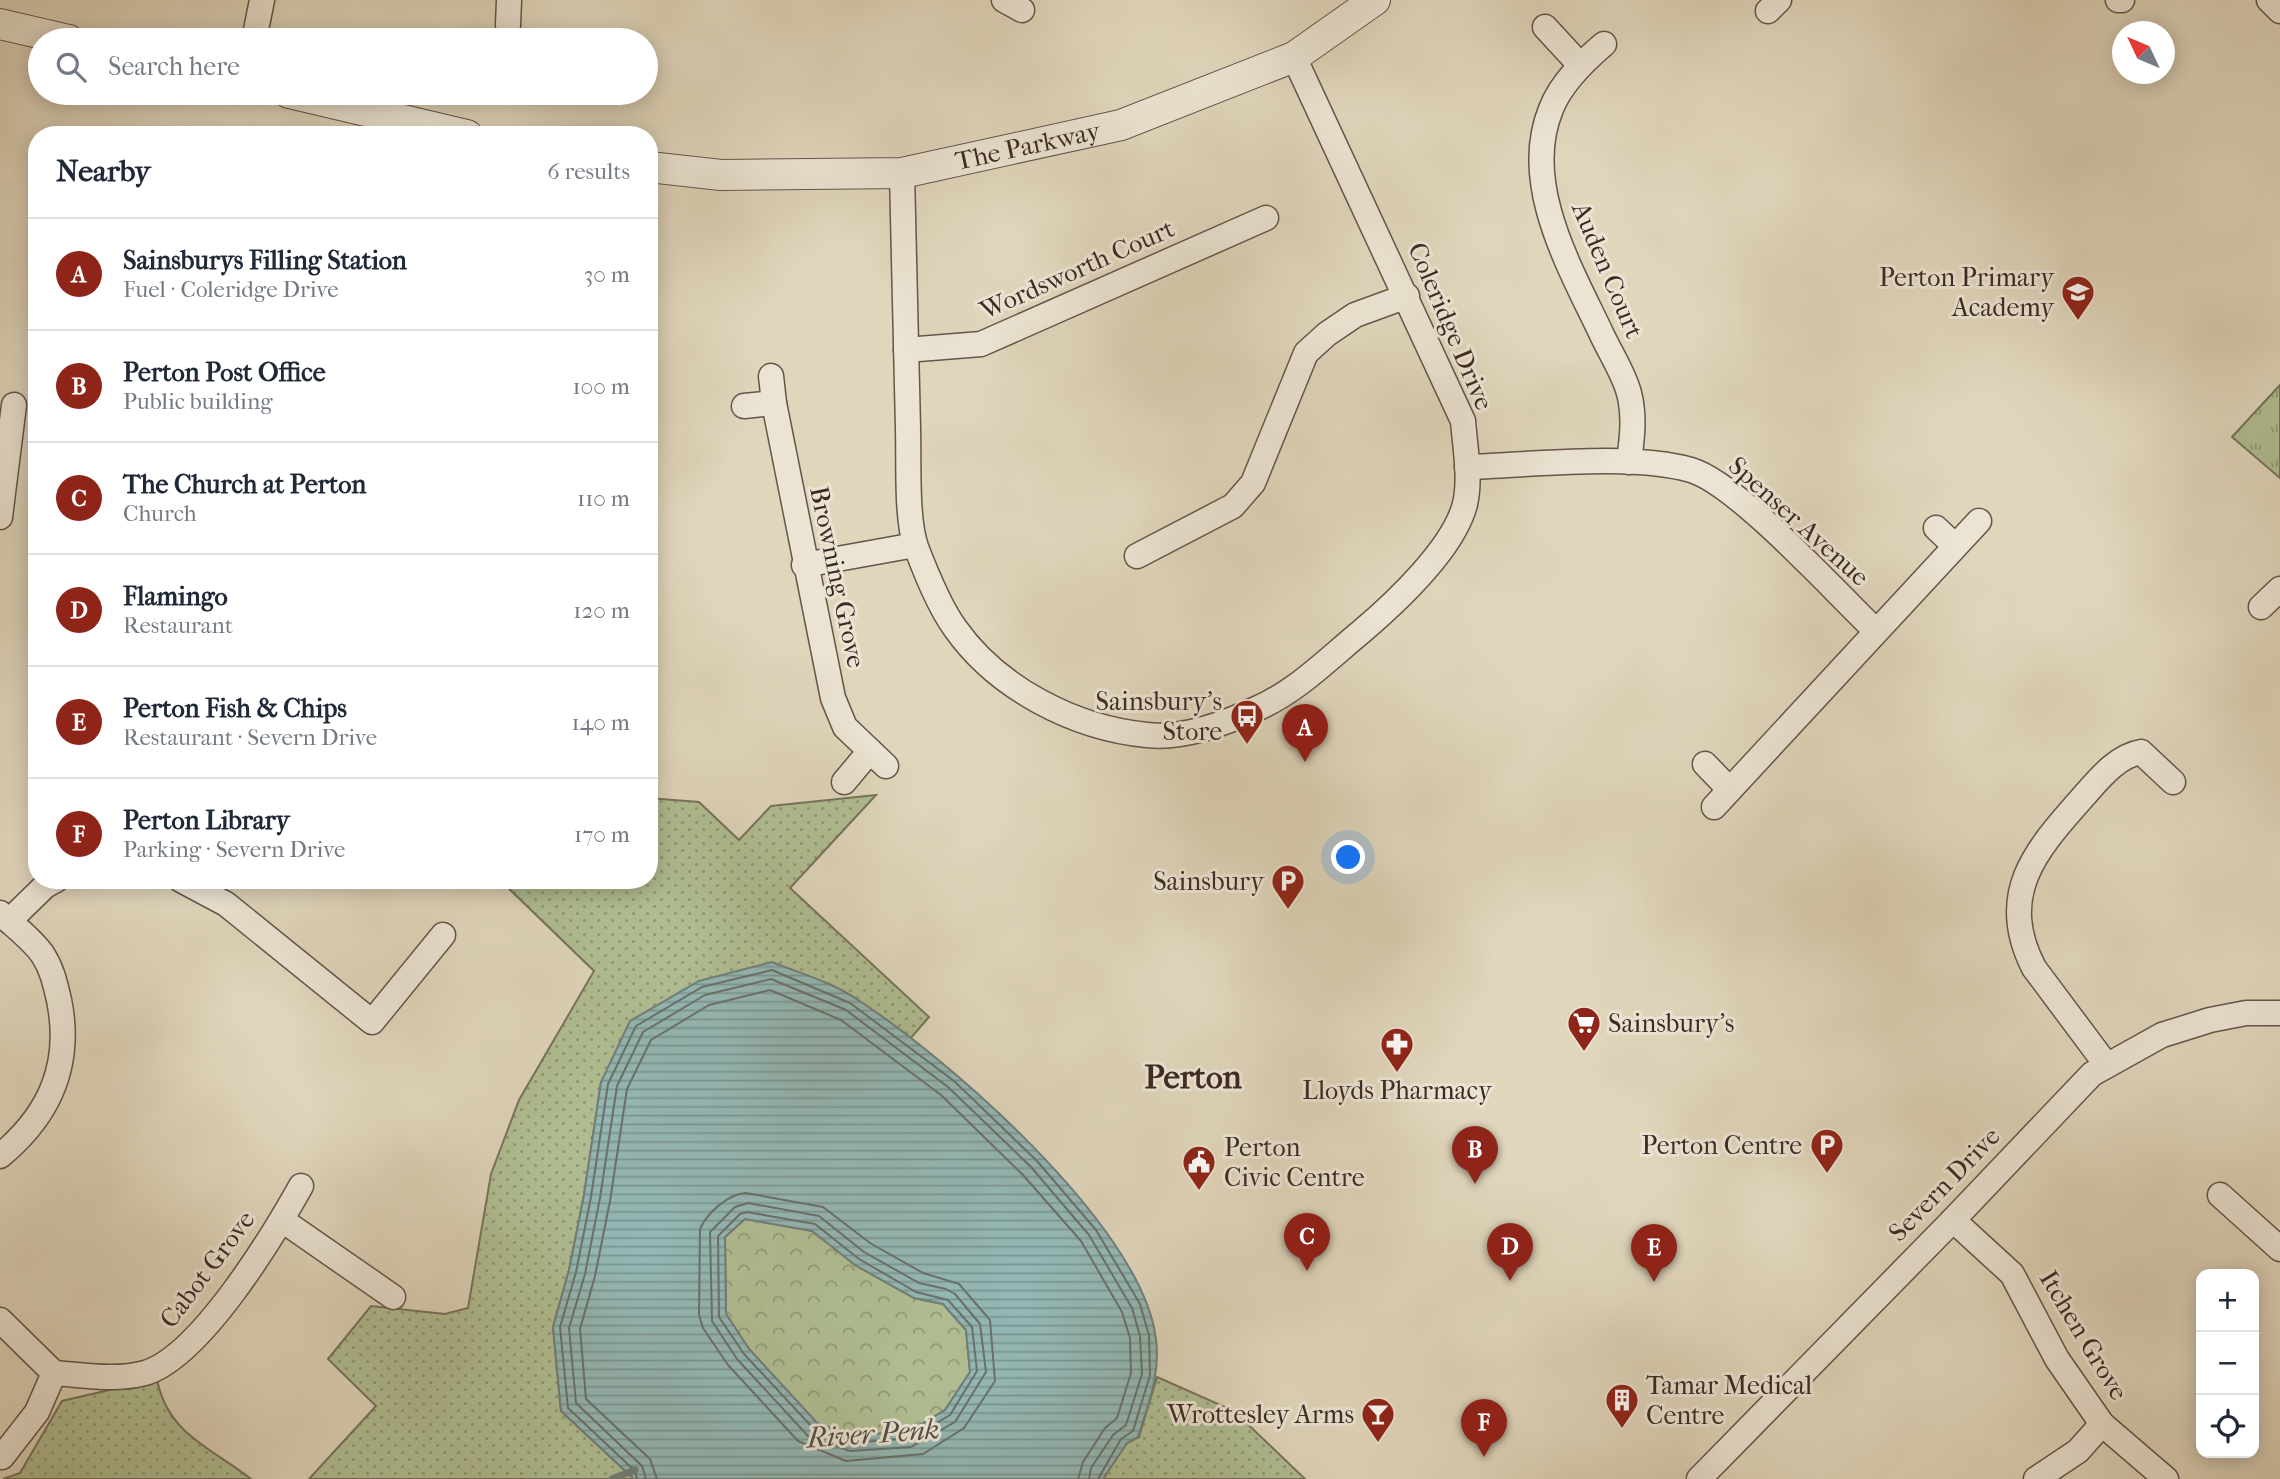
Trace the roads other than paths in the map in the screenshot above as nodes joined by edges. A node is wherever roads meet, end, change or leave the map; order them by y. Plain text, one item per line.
1 (262, 0) edge
2 (509, 0) edge
3 (1375, 0) edge
4 (2269, 0) edge
5 (2280, 10) edge
6 (0, 24) edge
7 (508, 25) dead end
8 (1545, 27) dead end
9 (256, 28) edge
10 (28, 30) edge
11 (1605, 44) dead end
12 (1294, 57) junction
13 (1580, 65) junction
14 (340, 105) edge
15 (429, 126) edge
16 (658, 168) edge
17 (902, 173) junction
18 (1266, 218) dead end
19 (1407, 296) junction
20 (906, 350) junction
21 (771, 376) dead end
22 (774, 403) junction
23 (17, 405) edge
24 (744, 406) dead end
25 (1629, 462) junction
26 (1467, 467) junction
27 (0, 517) edge
28 (1979, 521) dead end
29 (915, 545) junction
30 (1137, 556) dead end
31 (804, 565) junction
32 (2280, 589) edge
33 (2261, 607) dead end
34 (1875, 630) junction
35 (1705, 764) dead end
36 (844, 782) dead end
37 (2173, 782) dead end
38 (41, 889) edge
39 (198, 889) edge
40 (5, 917) edge
41 (443, 935) dead end
42 (2280, 1013) edge
43 (2105, 1063) junction
44 (0, 1156) edge
45 (301, 1186) dead end
46 (2220, 1195) dead end
47 (282, 1220) junction
48 (1953, 1220) junction
49 (2280, 1249) edge
50 (393, 1297) dead end
51 (0, 1320) edge
52 (54, 1373) junction
53 (2102, 1424) junction
54 (2, 1457) dead end
55 (1699, 1479) edge
56 (2036, 1479) edge
57 (2166, 1479) edge

1 - 9 street
2 - 7 street
3 - 12 street, The Parkway
4 - 5 street
6 - 10 street
8 - 13 street
11 - 13 street, Auden Court
12 - 17 street, The Parkway
12 - 19 street, Coleridge Drive
13 - 25 street, Auden Court
14 - 15 street
16 - 17 street, The Parkway
17 - 20 street, Coleridge Drive
18 - 20 street, Wordsworth Court
19 - 26 street, Coleridge Drive
19 - 30 street
20 - 29 street, Coleridge Drive
21 - 22 street, Browning Grove
22 - 24 street
22 - 31 street, Browning Grove
23 - 27 street
25 - 26 street, Spenser Avenue
25 - 34 street, Spenser Avenue
26 - 29 street, Coleridge Drive
28 - 34 street
29 - 31 street
31 - 36 street, Browning Grove
32 - 33 street
34 - 35 street
37 - 43 street
38 - 40 street
39 - 41 street
40 - 44 street
42 - 43 street, Severn Drive
43 - 48 street, Severn Drive
45 - 47 street, Cabot Grove
46 - 49 street
47 - 50 street
47 - 52 street, Cabot Grove
48 - 53 street, Itchen Grove
48 - 55 street, Severn Drive
51 - 52 street
52 - 54 street
53 - 56 street
53 - 57 street, Itchen Grove

